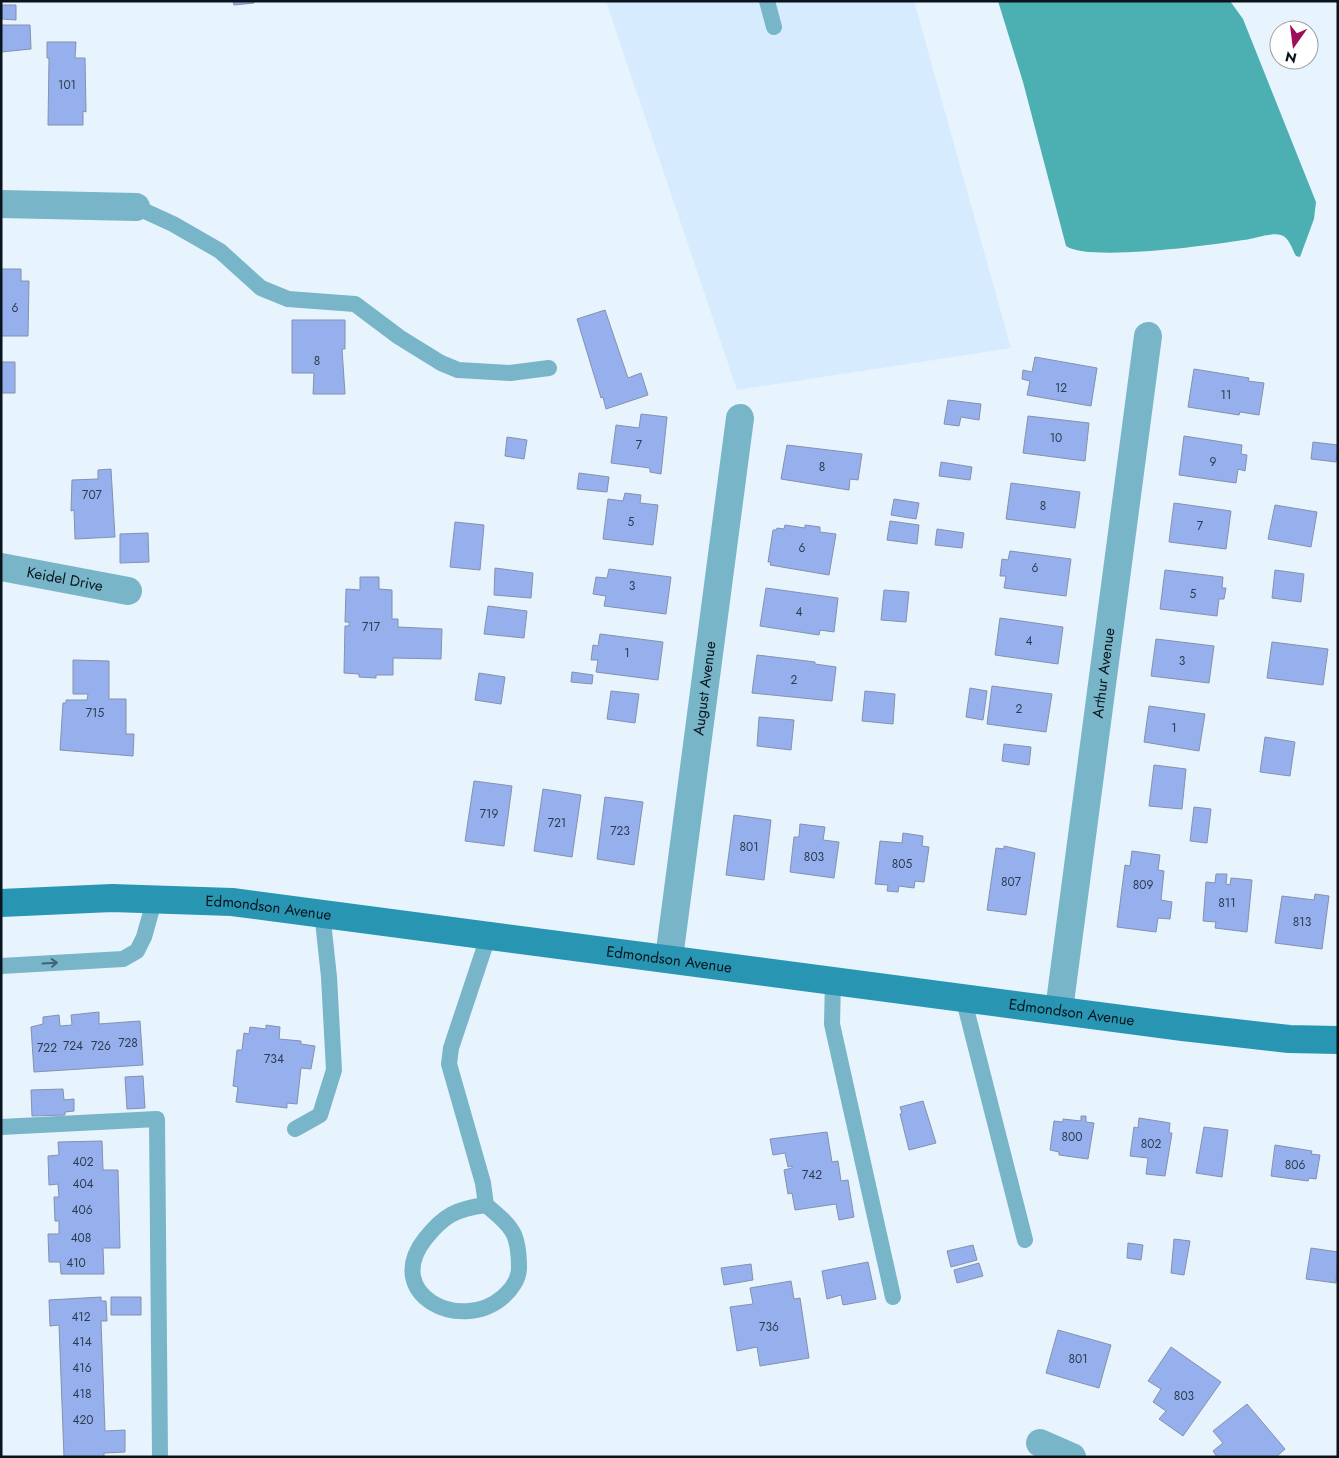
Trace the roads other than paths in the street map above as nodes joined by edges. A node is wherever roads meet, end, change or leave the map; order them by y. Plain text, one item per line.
1 (767, 1) edge
2 (774, 27) dead end
3 (1, 204) edge
4 (136, 208) joint
5 (1148, 336) dead end
6 (549, 368) dead end
7 (740, 418) dead end
8 (1, 567) edge
9 (128, 591) dead end
10 (155, 898) junction
11 (1, 902) edge
12 (322, 912) junction
13 (488, 934) junction
14 (669, 958) junction
15 (1, 966) edge
16 (832, 980) junction
17 (963, 997) junction
18 (1059, 1010) junction
19 (1338, 1040) edge
20 (1, 1127) edge
21 (295, 1129) dead end
22 (486, 1205) junction
23 (1025, 1240) dead end
24 (893, 1297) dead end
25 (1040, 1443) dead end
26 (160, 1457) edge
27 (1072, 1457) edge

1 - 2 lane
3 - 4 street
4 - 6 lane
5 - 18 street, Arthur Avenue
7 - 14 street, August Avenue
8 - 9 street, Keidel Drive
10 - 11 main road, Edmondson Avenue
10 - 12 main road, Edmondson Avenue
15 -> 10 lane
12 - 13 main road, Edmondson Avenue
12 - 21 lane
13 - 14 main road, Edmondson Avenue
13 - 22 lane
14 - 16 main road, Edmondson Avenue
16 - 17 main road, Edmondson Avenue
16 - 24 lane
17 - 18 main road, Edmondson Avenue
17 - 23 lane
18 - 19 main road, Edmondson Avenue
20 - 26 lane
22 - 22 lane
25 - 27 street

